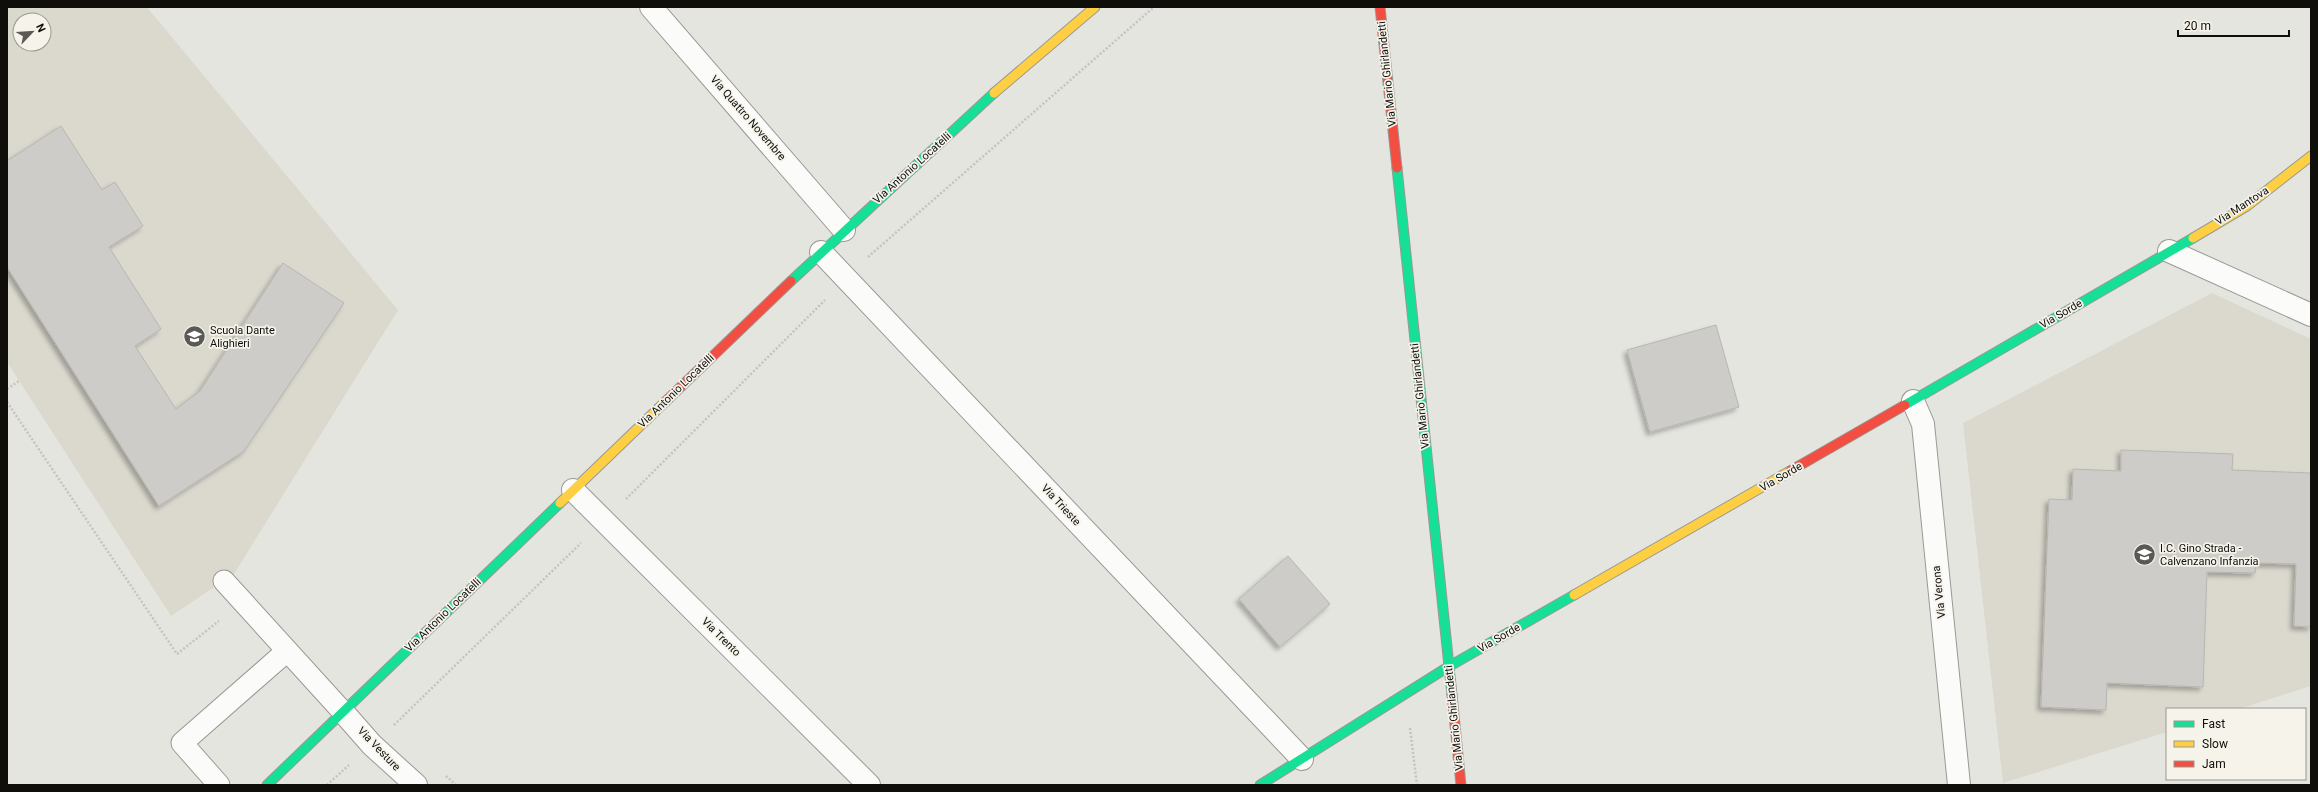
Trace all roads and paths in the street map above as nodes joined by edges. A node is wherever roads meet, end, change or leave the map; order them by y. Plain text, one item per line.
1 (651, 7) edge
2 (1095, 7) edge
3 (1154, 7) edge
4 (1380, 7) edge
5 (2311, 156) edge
6 (844, 230) junction
7 (2169, 251) junction
8 (820, 252) junction
9 (846, 278) junction
10 (2311, 315) edge
11 (19, 381) dead end
12 (7, 389) edge
13 (1913, 401) junction
14 (7, 402) edge
15 (573, 490) junction
16 (604, 521) junction
17 (224, 581) dead end
18 (243, 603) junction
19 (287, 650) junction
20 (1448, 667) junction
21 (1406, 694) junction
22 (343, 712) junction
23 (372, 744) junction
24 (1302, 759) junction
25 (219, 785) edge
26 (267, 785) edge
27 (327, 785) edge
28 (416, 785) edge
29 (869, 785) edge
30 (1260, 785) edge
31 (1416, 785) edge
32 (1461, 785) edge
33 (1959, 785) edge

1 - 6 street, Via Quattro Novembre
2 - 6 street, Via Antonio Locatelli
3 - 9 path
4 - 20 street, Via Mario Ghirlandetti
5 - 7 street, Via Mantova
6 - 8 street, Via Antonio Locatelli
7 - 10 street
7 - 13 street, Via Sorde
8 - 9 street, Via Trieste
8 - 15 street, Via Antonio Locatelli
9 - 16 path
9 - 24 street, Via Trieste
11 - 12 path
13 - 20 street, Via Sorde
13 - 33 street, Via Verona
14 - 18 path
15 - 16 street, Via Trento
15 - 22 street, Via Antonio Locatelli
16 - 23 path
16 - 29 street, Via Trento
17 - 18 lane
18 - 19 lane
19 - 22 lane
19 - 25 lane
20 - 21 street, Via Sorde
20 - 32 street, Via Mario Ghirlandetti
21 - 24 street, Via Sorde
21 - 31 path
22 - 23 street, Via Vesture
22 - 26 street, Via Antonio Locatelli
23 - 27 path
23 - 28 street, Via Vesture
24 - 30 street, Via Sorde

